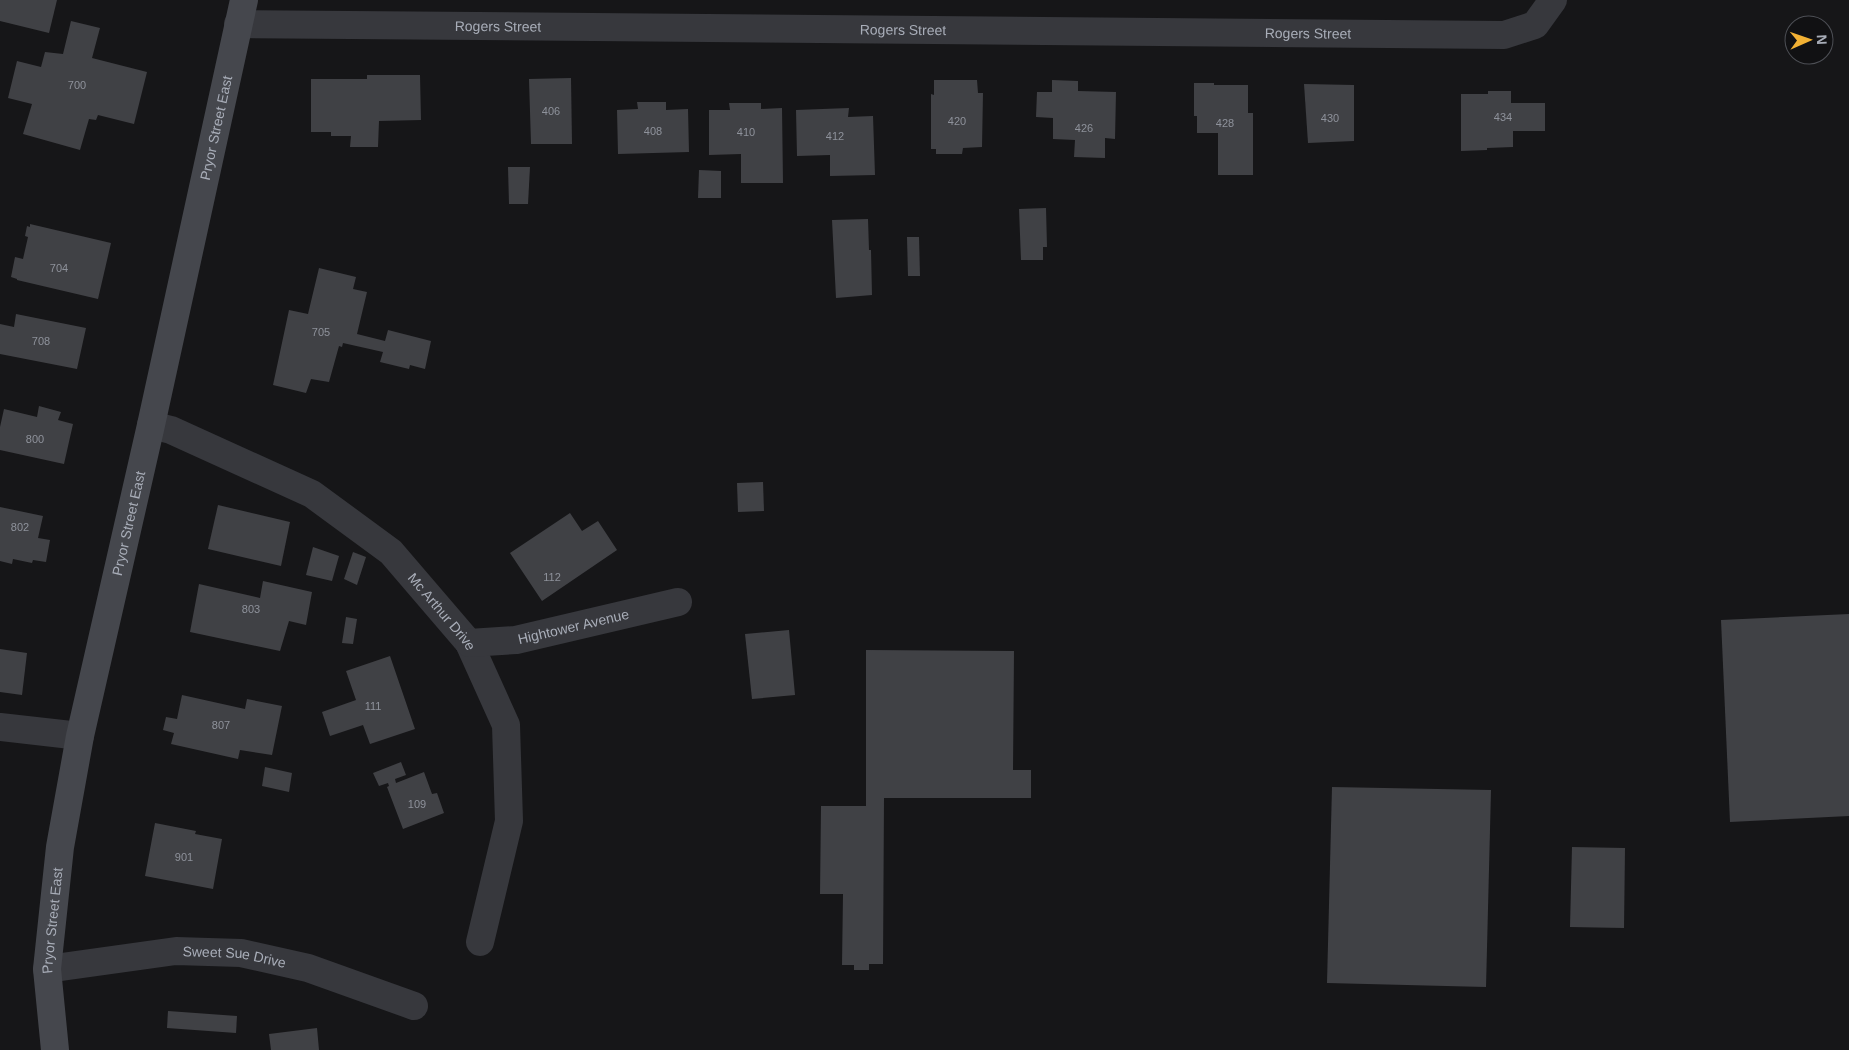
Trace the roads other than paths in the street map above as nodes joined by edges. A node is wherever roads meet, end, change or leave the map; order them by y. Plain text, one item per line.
1 (1553, 0) edge
2 (241, 12) edge
3 (151, 425) junction
4 (678, 602) dead end
5 (469, 643) junction
6 (0, 727) edge
7 (80, 736) junction
8 (480, 942) dead end
9 (47, 969) junction
10 (414, 1006) dead end
11 (55, 1050) edge

1 - 2 street, Rogers Street
2 - 3 street, Pryor Street East
3 - 5 street, Mc Arthur Drive
3 - 7 street, Pryor Street East
4 - 5 street, Hightower Avenue
5 - 8 street, Mc Arthur Drive
6 - 7 street
7 - 9 street, Pryor Street East
9 - 10 street, Sweet Sue Drive
9 - 11 street, Pryor Street East

